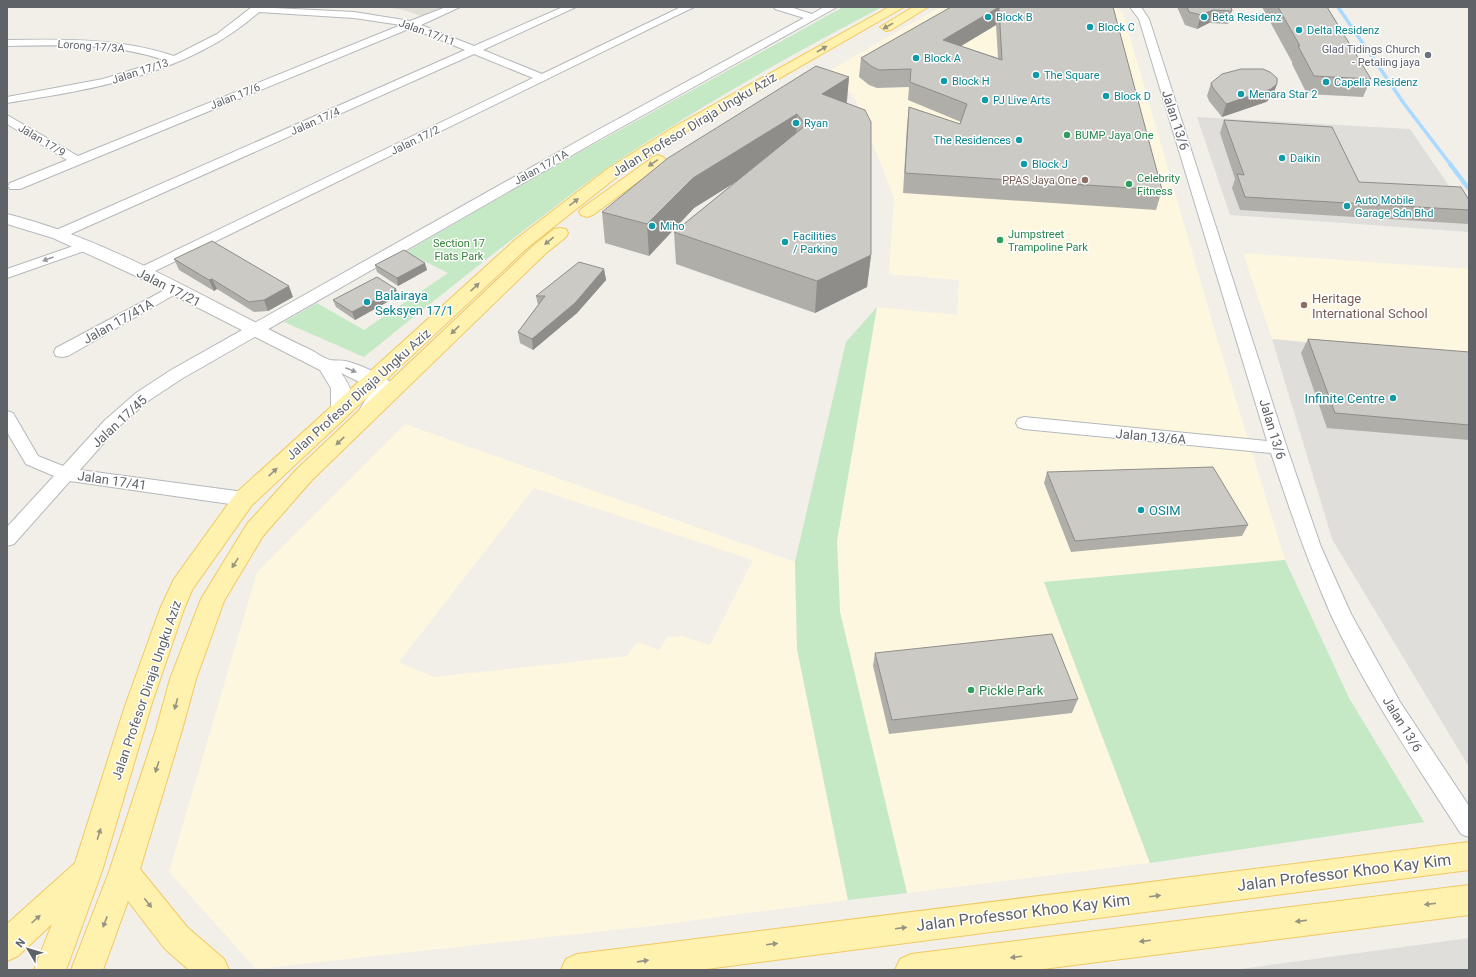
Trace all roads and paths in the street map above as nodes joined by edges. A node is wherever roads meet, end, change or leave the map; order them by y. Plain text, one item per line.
1 (454, 7) edge
2 (571, 7) edge
3 (689, 7) edge
4 (779, 7) edge
5 (832, 7) edge
6 (898, 7) edge
7 (922, 7) edge
8 (1135, 7) edge
9 (257, 8) edge
10 (812, 17) junction
11 (412, 25) junction
12 (7, 43) edge
13 (474, 50) junction
14 (174, 60) junction
15 (543, 78) junction
16 (7, 100) edge
17 (7, 118) edge
18 (77, 161) junction
19 (16, 186) dead end
20 (7, 219) edge
21 (59, 234) junction
22 (85, 246) junction
23 (142, 272) junction
24 (7, 274) edge
25 (174, 289) junction
26 (252, 330) junction
27 (62, 352) dead end
28 (327, 366) junction
29 (374, 380) junction
30 (341, 408) junction
31 (368, 414) junction
32 (7, 417) edge
33 (1024, 423) dead end
34 (1278, 448) junction
35 (66, 474) junction
36 (244, 499) junction
37 (7, 539) edge
38 (1469, 826) edge
39 (1469, 856) edge
40 (88, 871) junction
41 (124, 872) junction
42 (1469, 900) edge
43 (7, 945) edge
44 (50, 970) edge
45 (87, 970) edge
46 (213, 970) edge
47 (576, 970) edge
48 (910, 970) edge

1 - 11 street, Jalan 17/6
2 - 13 street, Jalan 17/4
3 - 15 street, Jalan 17/2
4 - 10 street
5 - 10 street, Jalan 17/1A
29 -> 6 main road, Jalan Profesor Diraja Ungku Aziz
7 -> 31 main road, Jalan Profesor Diraja Ungku Aziz
8 - 34 street, Jalan 13/6
9 - 11 street, Jalan 17/11
9 - 14 street, Jalan 17/13
10 - 26 street, Jalan 17/1A
11 - 13 street, Jalan 17/11
11 - 18 street, Jalan 17/6
12 - 14 street, Lorong 17/3A
13 - 15 street, Jalan 17/11
13 - 21 street, Jalan 17/4
14 - 16 street, Jalan 17/13
15 - 23 street, Jalan 17/2
17 - 18 street, Jalan 17/9
18 - 19 street, Jalan 17/6
20 - 21 street, Jalan 17/21
21 - 22 street, Jalan 17/21
22 - 23 street, Jalan 17/21
22 -> 24 street
23 - 25 street, Jalan 17/21
25 - 26 street, Jalan 17/21
25 - 27 street, Jalan 17/41A
26 - 28 street, Jalan 17/21
26 - 35 street, Jalan 17/45
28 -> 29 street, Jalan 17/21
28 - 30 street, Jalan 17/21
29 - 30 main road, Jalan Profesor Diraja Ungku Aziz
29 - 31 street
36 -> 30 main road, Jalan Profesor Diraja Ungku Aziz
31 -> 41 main road, Jalan Profesor Diraja Ungku Aziz
32 - 35 street, Jalan 17/41
33 - 34 street, Jalan 13/6A
34 - 38 street, Jalan 13/6
35 - 36 street, Jalan 17/41
35 - 37 street, Jalan 17/45
40 -> 36 main road, Jalan Profesor Diraja Ungku Aziz
47 -> 39 main road, Jalan Professor Khoo Kay Kim
43 -> 40 main road
40 - 44 main road, Jalan Profesor Diraja Ungku Aziz
41 -> 45 main road, Jalan Profesor Diraja Ungku Aziz
41 -> 46 main road
42 -> 48 main road

